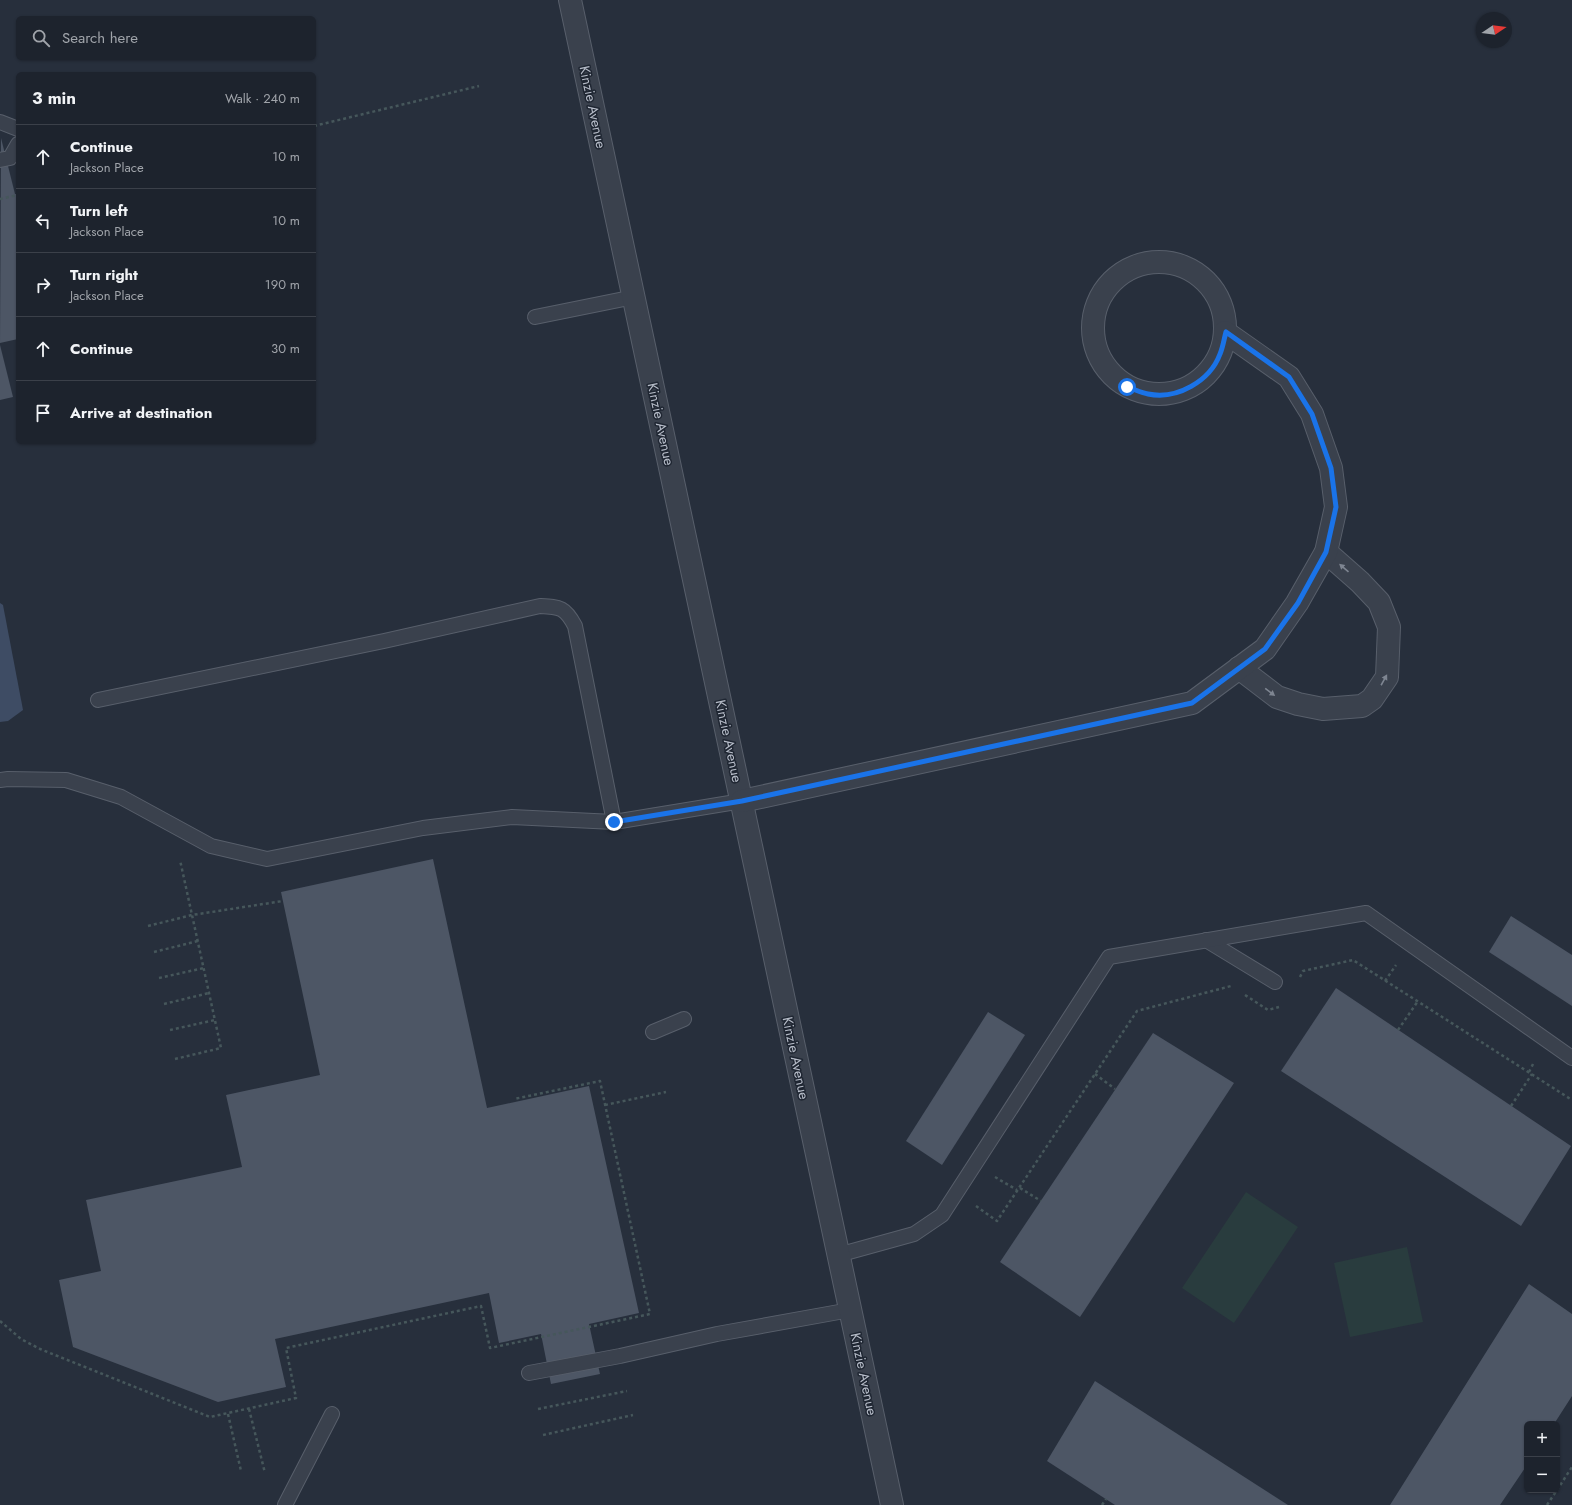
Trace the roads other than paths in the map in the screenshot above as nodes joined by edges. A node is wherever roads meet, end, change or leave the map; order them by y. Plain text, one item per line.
1 (570, 0) edge
2 (0, 122) edge
3 (16, 127) edge
4 (16, 148) edge
5 (0, 160) edge
6 (634, 297) junction
7 (535, 317) dead end
8 (1226, 332) junction
9 (1326, 552) junction
10 (1239, 668) junction
11 (98, 700) dead end
12 (0, 780) edge
13 (742, 801) junction
14 (614, 822) junction
15 (1206, 940) junction
16 (1275, 982) dead end
17 (684, 1019) dead end
18 (653, 1032) dead end
19 (1572, 1058) edge
20 (838, 1255) junction
21 (850, 1310) junction
22 (529, 1373) dead end
23 (332, 1414) dead end
24 (285, 1505) edge
25 (892, 1505) edge

1 - 6 street, Kinzie Avenue
2 - 3 lane
4 - 5 lane
6 - 7 lane
6 - 13 street, Kinzie Avenue
8 - 8 street
8 - 9 street
9 - 10 street
10 -> 9 street
10 - 13 street
11 - 14 lane
12 - 14 lane
13 - 14 lane
13 - 20 street, Kinzie Avenue
15 - 16 lane
15 - 19 lane
15 - 20 lane
17 - 18 lane
20 - 21 street, Kinzie Avenue
21 - 22 lane
21 - 25 street, Kinzie Avenue
23 - 24 lane

